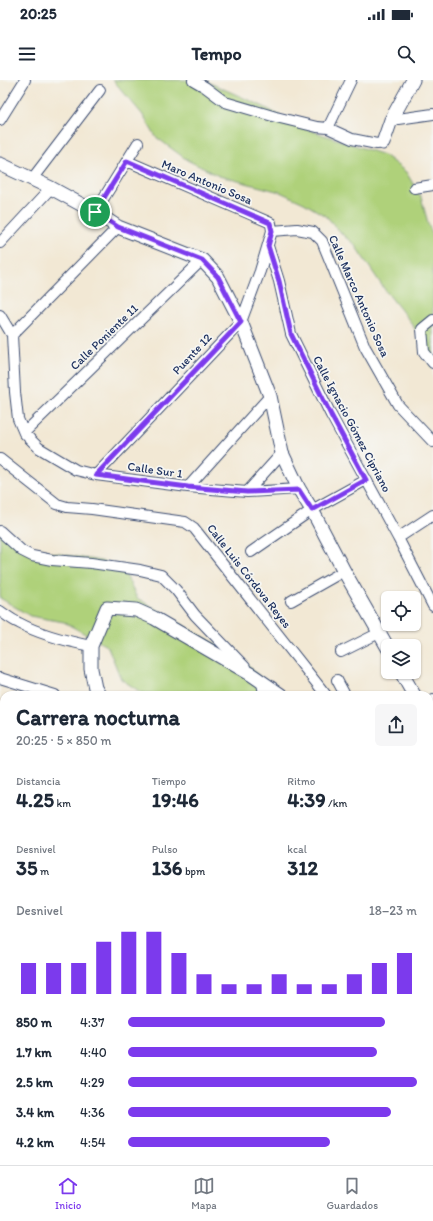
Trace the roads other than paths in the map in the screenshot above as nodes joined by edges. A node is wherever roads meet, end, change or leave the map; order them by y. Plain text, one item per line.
1 (24, 80) edge
2 (193, 80) edge
3 (351, 80) edge
4 (413, 80) edge
5 (206, 83) edge
6 (100, 90) dead end
7 (433, 114) edge
8 (0, 120) edge
9 (391, 120) junction
10 (328, 128) junction
11 (383, 142) joint
12 (138, 143) dead end
13 (127, 161) junction
14 (0, 164) edge
15 (32, 179) junction
16 (433, 185) edge
17 (51, 188) junction
18 (414, 188) dead end
19 (95, 212) junction
20 (118, 227) junction
21 (272, 231) junction
22 (0, 243) edge
23 (268, 246) junction
24 (202, 260) junction
25 (0, 315) edge
26 (433, 320) edge
27 (241, 322) junction
28 (12, 335) junction
29 (433, 363) edge
30 (270, 396) junction
31 (24, 433) junction
32 (433, 442) edge
33 (282, 453) junction
34 (0, 459) edge
35 (96, 475) junction
36 (366, 480) junction
37 (188, 487) junction
38 (299, 490) junction
39 (247, 492) junction
40 (312, 510) junction
41 (433, 515) edge
42 (0, 531) edge
43 (398, 538) junction
44 (251, 552) dead end
45 (344, 571) junction
46 (429, 587) edge
47 (291, 601) dead end
48 (433, 606) edge
49 (0, 611) edge
50 (380, 633) junction
51 (383, 639) edge
52 (93, 642) junction
53 (341, 652) dead end
54 (0, 678) edge
55 (257, 678) junction
56 (405, 679) edge
57 (337, 680) dead end
58 (40, 691) edge
59 (97, 691) edge
60 (262, 691) edge
61 (275, 691) edge
62 (323, 691) edge
63 (343, 691) edge
64 (412, 691) edge

1 - 8 street
2 - 5 street
3 - 10 street
4 - 9 street
5 - 10 street
6 - 15 street
7 - 9 street
9 - 11 street
10 - 11 street
12 - 13 street
13 - 19 street
13 - 21 street, Maro Antonio Sosa
14 - 15 street
15 - 17 street
16 - 18 street
17 - 19 street
17 - 22 street
19 - 20 street
20 - 24 street
20 - 28 street
21 - 23 street, Puente 12
21 - 32 street, Calle Marco Antonio Sosa
23 - 27 street, Puente 12
23 - 36 street, Calle Ignacio Gómez Cipriano
24 - 27 street
24 - 31 street, Calle Poniente 11
25 - 28 street, Calle Sur 1
26 - 29 street
27 - 30 street
27 - 35 street, Puente 12
28 - 31 street, Calle Sur 1
30 - 33 street
30 - 37 street
31 - 35 street, Calle Sur 1
33 - 38 street
33 - 39 street
34 - 62 street, Calle Luis Córdova Reyes
35 - 37 street, Calle Sur 1
36 - 40 street
36 - 43 street, Calle Ignacio Gómez Cipriano
37 - 39 street, Calle Sur 1
38 - 39 street, Calle Sur 1
38 - 40 street
40 - 44 street
40 - 45 street
41 - 43 street
42 - 55 street
43 - 46 street, Calle Ignacio Gómez Cipriano
45 - 47 street
45 - 50 street
46 - 48 street, Calle Ignacio Gómez Cipriano
49 - 52 street
50 - 51 street
50 - 53 street
52 - 55 street
52 - 59 street
54 - 58 street
55 - 60 street
55 - 61 street
56 - 64 street
57 - 63 street

